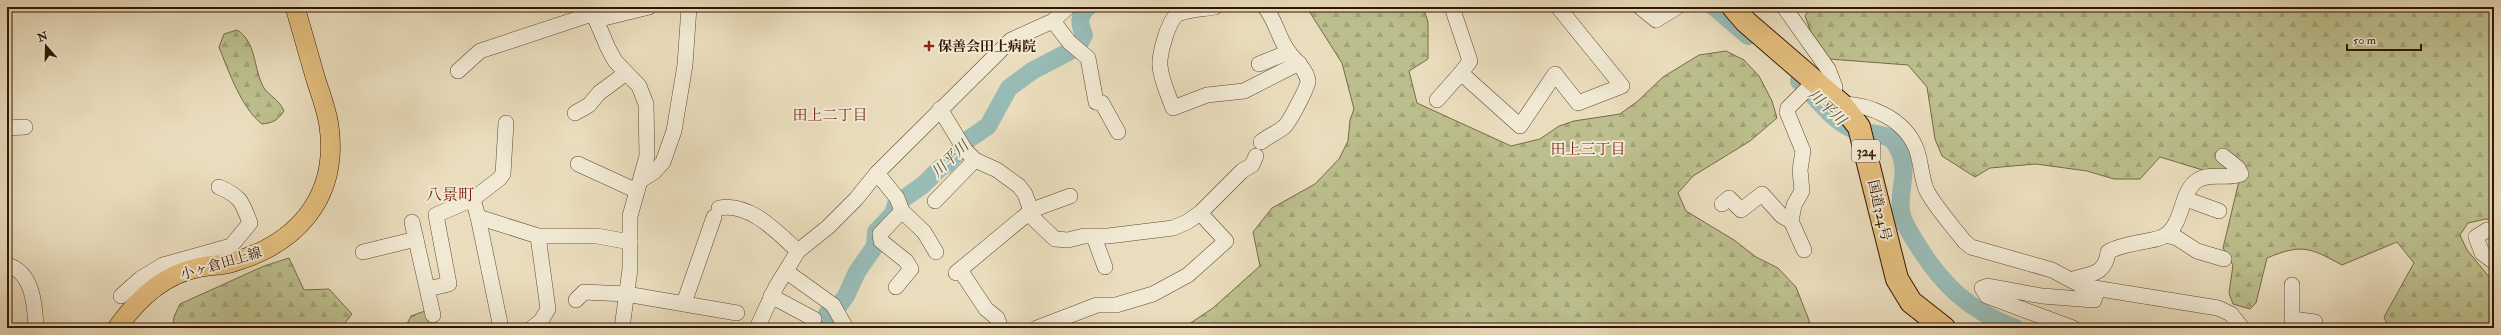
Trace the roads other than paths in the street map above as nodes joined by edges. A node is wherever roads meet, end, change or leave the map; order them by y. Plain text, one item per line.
1 (295, 7) edge
2 (650, 7) edge
3 (690, 7) edge
4 (1068, 7) edge
5 (1215, 7) edge
6 (1266, 7) edge
7 (1452, 7) edge
8 (1559, 7) edge
9 (1640, 7) edge
10 (1677, 7) edge
11 (1733, 7) edge
12 (1784, 7) edge
13 (592, 14) edge
14 (1053, 21) junction
15 (1294, 57) junction
16 (1259, 64) dead end
17 (458, 71) dead end
18 (626, 73) junction
19 (1461, 74) junction
20 (1814, 82) junction
21 (1836, 99) junction
22 (1437, 100) dead end
23 (940, 109) junction
24 (575, 112) dead end
25 (506, 123) dead end
26 (25, 127) dead end
27 (7, 128) edge
28 (1118, 132) dead end
29 (966, 151) junction
30 (2223, 156) dead end
31 (578, 164) dead end
32 (877, 173) junction
33 (639, 185) junction
34 (219, 187) dead end
35 (1070, 196) dead end
36 (473, 199) junction
37 (2186, 199) junction
38 (935, 201) dead end
39 (899, 204) junction
40 (1722, 204) dead end
41 (1032, 210) junction
42 (2219, 211) dead end
43 (1200, 213) junction
44 (478, 217) junction
45 (1791, 221) junction
46 (412, 222) dead end
47 (2494, 231) edge
48 (2166, 235) junction
49 (538, 236) junction
50 (1094, 237) junction
51 (416, 239) junction
52 (630, 242) junction
53 (1804, 250) dead end
54 (798, 251) junction
55 (363, 252) dead end
56 (936, 252) dead end
57 (2224, 259) dead end
58 (2494, 262) edge
59 (7, 265) edge
60 (1105, 267) dead end
61 (787, 272) junction
62 (2072, 280) junction
63 (2292, 285) dead end
64 (896, 286) dead end
65 (428, 289) junction
66 (2098, 289) junction
67 (626, 294) junction
68 (121, 296) dead end
69 (772, 296) junction
70 (576, 300) dead end
71 (684, 303) junction
72 (737, 313) dead end
73 (434, 315) dead end
74 (807, 319) dead end
75 (36, 328) edge
76 (117, 328) edge
77 (501, 328) edge
78 (532, 328) edge
79 (622, 328) edge
80 (757, 328) edge
81 (846, 328) edge
82 (1002, 328) edge
83 (1038, 328) edge
84 (1944, 328) edge
85 (2073, 328) edge
86 (2242, 328) edge
87 (2315, 328) edge

1 - 76 main road, 小ヶ倉田上線
2 - 13 street
3 - 33 street
4 - 14 street
5 - 15 street
6 - 15 street
7 - 19 street
8 - 19 street
9 - 10 street
11 - 20 highway, 国道324号 / 324
12 - 21 street
13 - 17 street
13 - 18 street
14 - 23 street
14 - 28 street
15 - 16 street
15 - 43 street
18 - 24 street
18 - 33 street
19 - 22 street
20 - 21 highway, 国道324号 / 324
20 - 45 street
21 - 62 street
21 - 84 highway, 国道324号 / 324
23 - 29 street
23 - 32 street
25 - 36 street
26 - 27 street
29 - 38 street
29 - 41 street
30 - 37 street
31 - 33 street
32 - 39 street
32 - 54 street
33 - 52 street
34 - 68 street
35 - 41 street
36 - 44 street
36 - 65 street
37 - 42 street
37 - 48 street
39 - 56 street
39 - 64 street
40 - 45 street
41 - 50 street
41 - 82 street
43 - 50 street
43 - 83 street
44 - 49 street
44 - 77 street
45 - 53 street
46 - 51 street
47 - 58 street
48 - 57 street
48 - 62 street
49 - 52 street
49 - 78 street
50 - 60 street
51 - 55 street
51 - 65 street
52 - 67 street
54 - 61 street
54 - 71 street
59 - 75 street
61 - 69 street
61 - 81 street
62 - 66 street
63 - 87 street
65 - 73 street
66 - 85 street
66 - 86 street
67 - 70 street
67 - 71 street
67 - 79 street
69 - 74 street
69 - 80 street
71 - 72 street

